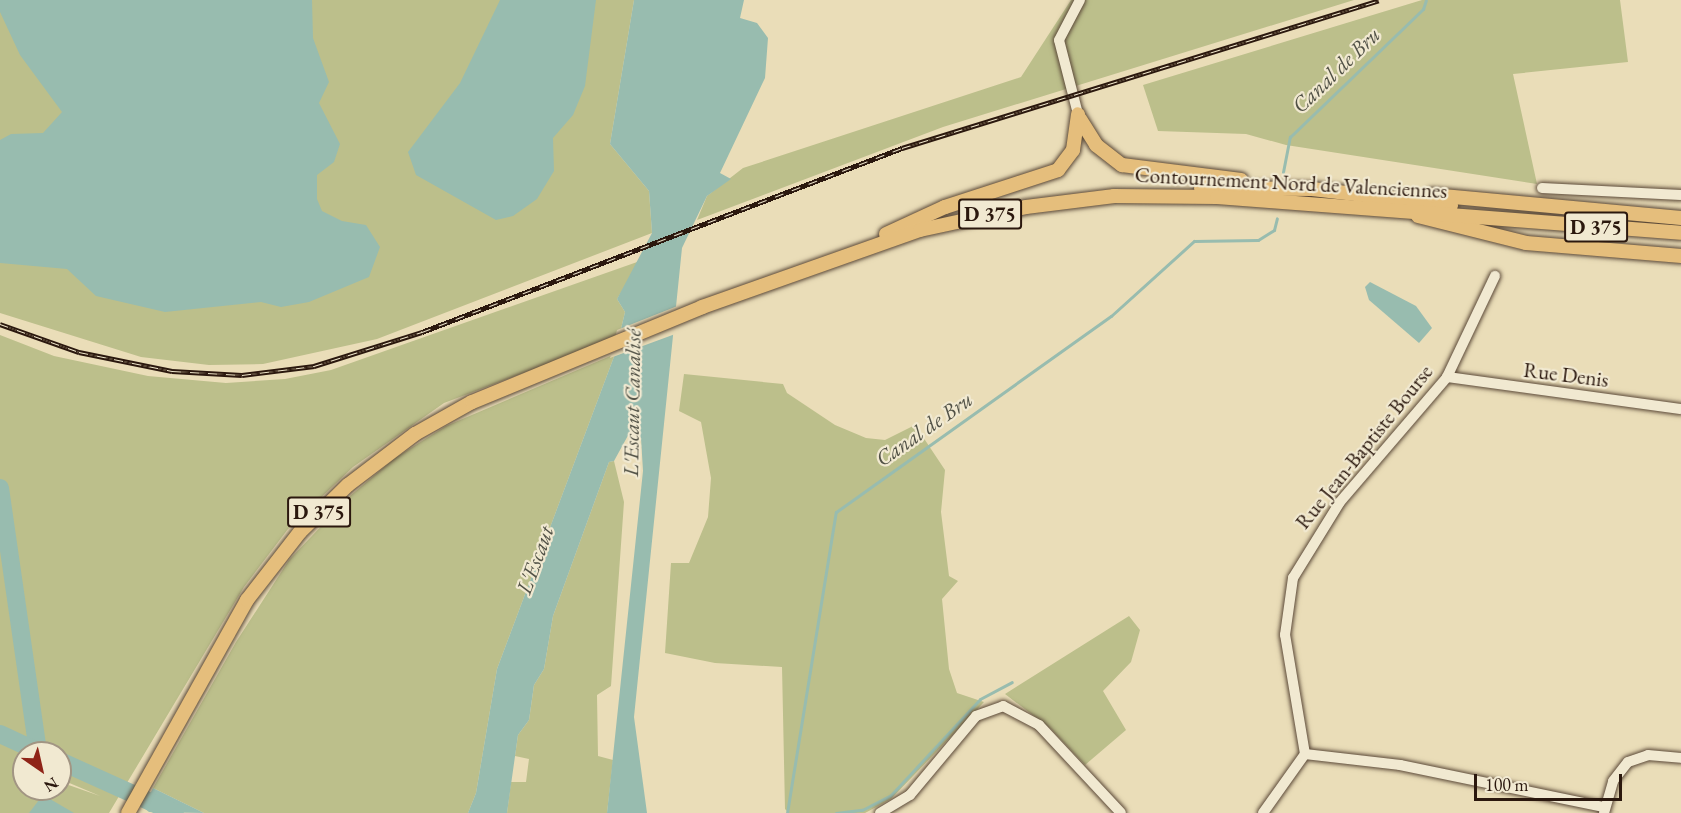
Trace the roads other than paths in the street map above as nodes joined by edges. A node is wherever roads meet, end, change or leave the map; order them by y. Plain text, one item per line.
1 (1080, 0) edge
2 (1078, 114) junction
3 (1542, 188) dead end
4 (1312, 189) junction
5 (1149, 194) junction
6 (1380, 194) junction
7 (1681, 195) edge
8 (1390, 209) junction
9 (1681, 218) edge
10 (1511, 219) junction
11 (1681, 233) edge
12 (1681, 256) edge
13 (836, 257) junction
14 (1495, 276) dead end
15 (1447, 377) junction
16 (1681, 409) edge
17 (1305, 754) junction
18 (1681, 758) edge
19 (1604, 810) edge
20 (128, 813) edge
21 (880, 813) edge
22 (1121, 813) edge
23 (1263, 813) edge

1 - 2 street
2 - 4 main road
2 - 13 main road
3 - 7 street
4 - 5 main road
4 - 6 main road
5 - 8 main road, Contournement Nord de Valenciennes / D 375
5 - 13 main road, Contournement Nord de Valenciennes / D 375
6 - 9 main road
6 - 10 main road
8 - 10 main road, Contournement Nord de Valenciennes / D 375
8 - 12 main road
10 - 11 main road, Contournement Nord de Valenciennes / D 375
13 - 20 main road, Contournement Nord de Valenciennes / D 375
14 - 15 street, Rue Jean-Baptiste Bourse
15 - 16 street, Rue Denis
15 - 17 street, Rue Jean-Baptiste Bourse
17 - 19 street
17 - 23 street
18 - 19 street
21 - 22 street

